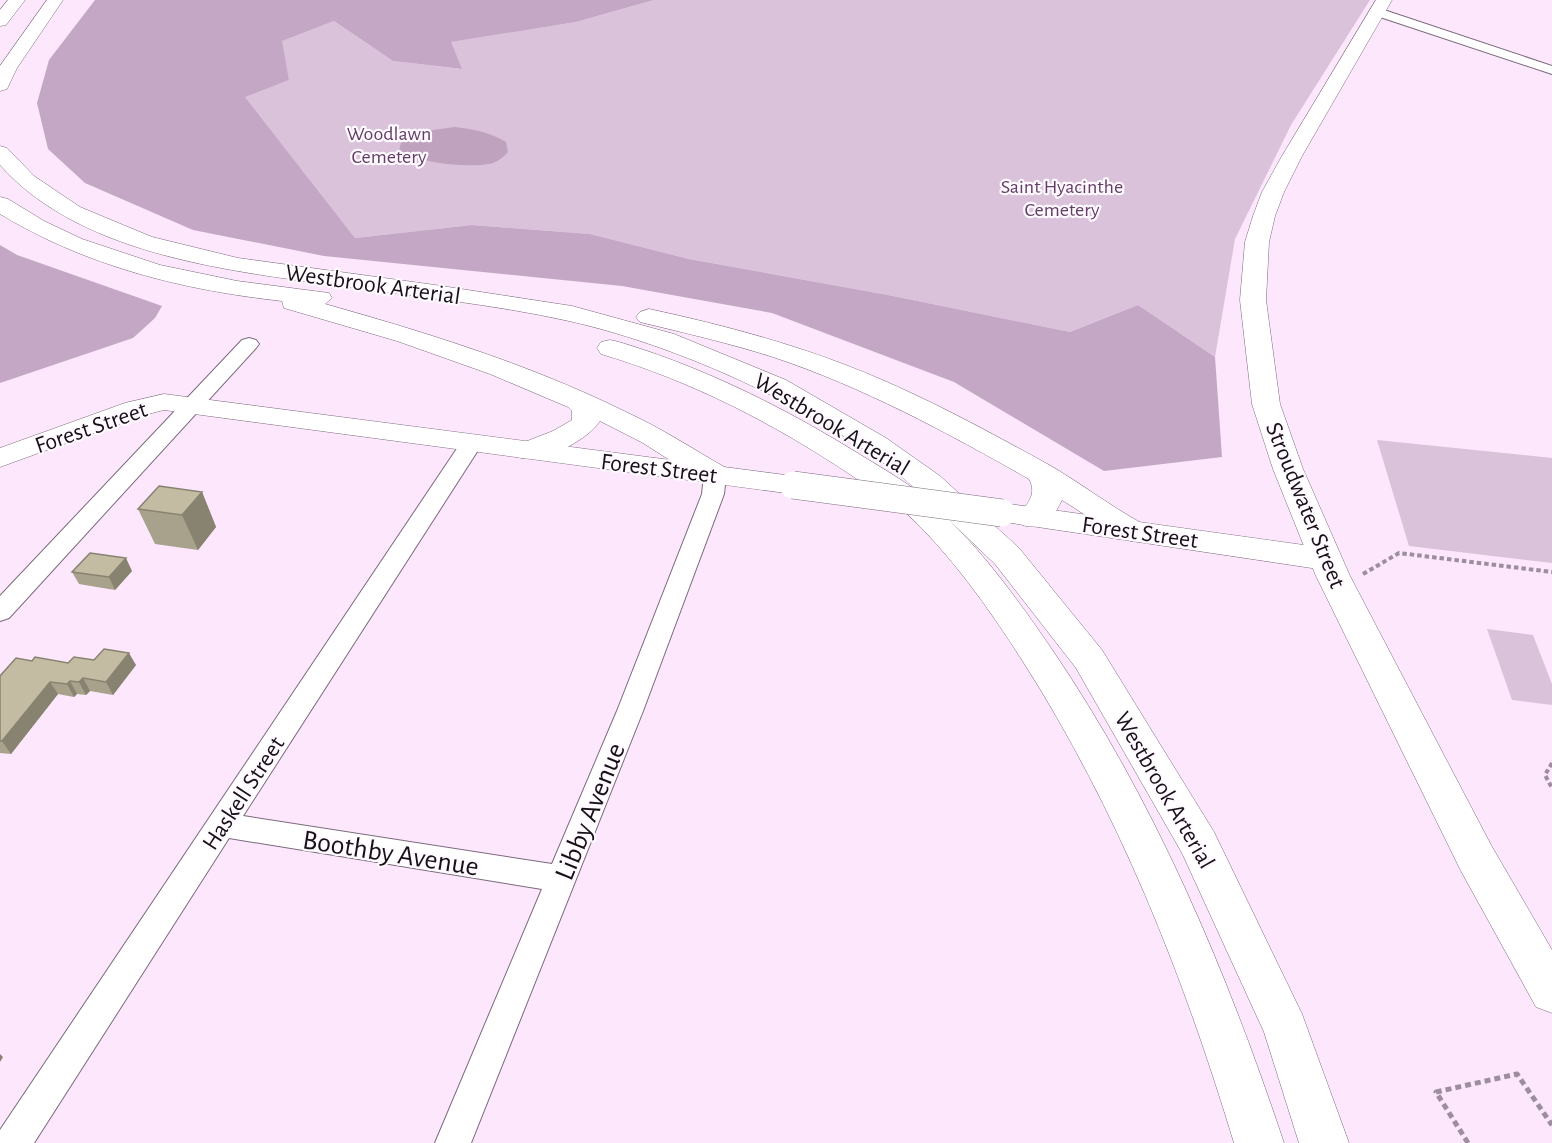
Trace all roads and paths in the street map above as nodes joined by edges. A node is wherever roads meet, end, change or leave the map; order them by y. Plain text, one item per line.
1 (16, 0) edge
2 (55, 0) edge
3 (1381, 6) edge
4 (0, 21) edge
5 (1552, 70) edge
6 (0, 85) edge
7 (0, 152) edge
8 (0, 204) edge
9 (435, 292) junction
10 (269, 293) junction
11 (249, 344) dead end
12 (576, 399) junction
13 (191, 405) junction
14 (471, 444) junction
15 (527, 451) junction
16 (0, 458) edge
17 (715, 475) junction
18 (1044, 476) junction
19 (1033, 518) junction
20 (1132, 531) junction
21 (1329, 567) junction
22 (1552, 572) edge
23 (0, 612) edge
24 (1552, 763) edge
25 (1552, 788) edge
26 (222, 825) junction
27 (561, 879) junction
28 (1552, 992) edge
29 (1552, 1125) edge
30 (14, 1143) edge
31 (453, 1143) edge
32 (1259, 1143) edge
33 (1324, 1143) edge
34 (1468, 1143) edge

1 - 4 main road
2 - 6 main road
3 - 5 street
3 - 21 main road, Stroudwater Street
7 - 9 main road, Westbrook Arterial
8 - 10 main road, Westbrook Arterial
9 - 18 main road
9 - 33 main road, Westbrook Arterial
10 - 12 main road
10 - 32 main road, Westbrook Arterial
11 - 13 street
12 - 15 main road
12 - 17 main road
13 - 14 street, Forest Street
13 - 16 street, Forest Street
13 - 23 street
14 - 15 street, Forest Street
14 - 26 street, Haskell Street
15 - 17 street, Forest Street
17 - 19 street, Forest Street, bridge
17 - 27 street, Libby Avenue
18 - 19 main road
18 - 20 main road
19 - 20 street, Forest Street
20 - 21 street, Forest Street
21 - 22 path
21 - 28 main road, Stroudwater Street
24 - 25 path
26 - 27 street, Boothby Avenue
26 - 30 street, Haskell Street
27 - 31 street, Libby Avenue
29 - 34 path

